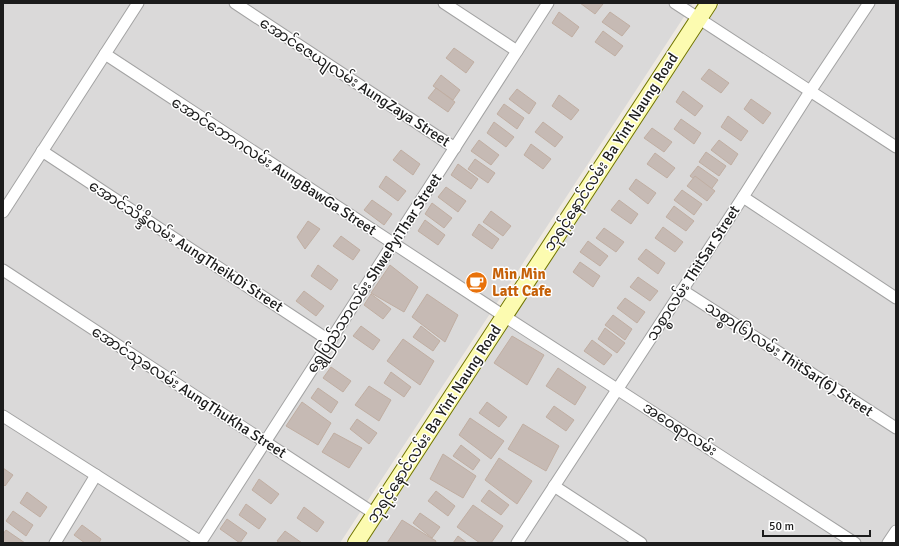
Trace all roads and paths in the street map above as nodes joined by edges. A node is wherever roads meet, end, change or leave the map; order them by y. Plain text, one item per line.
1 (138, 3) edge
2 (235, 3) edge
3 (444, 3) edge
4 (548, 3) edge
5 (675, 3) edge
6 (709, 3) edge
7 (869, 3) edge
8 (699, 18) junction
9 (517, 51) junction
10 (105, 54) junction
11 (811, 90) junction
12 (896, 147) edge
13 (455, 148) junction
14 (42, 151) junction
15 (743, 197) junction
16 (3, 212) edge
17 (393, 244) junction
18 (3, 270) edge
19 (682, 290) junction
20 (896, 298) edge
21 (504, 316) junction
22 (330, 341) junction
23 (617, 389) junction
24 (3, 416) edge
25 (896, 428) edge
26 (265, 442) junction
27 (96, 475) junction
28 (554, 486) junction
29 (375, 514) junction
30 (896, 531) edge
31 (55, 543) edge
32 (201, 543) edge
33 (356, 543) edge
34 (517, 543) edge
35 (640, 543) edge
36 (855, 543) edge
37 (888, 543) edge

1 - 10 street
2 - 13 street, အောင်ဇေယျလမ်း AungZaya Street
3 - 9 street
4 - 9 street, ရွှေပြည်သာလမ်း ShwePyiThar Street
5 - 8 street
6 - 8 main road, ဘုရင့်နောင်လမ်း Ba Yint Naung Road
7 - 11 street, သစ္စာလမ်း ThitSar Street
8 - 11 street
8 - 21 main road, ဘုရင့်နောင်လမ်း Ba Yint Naung Road
9 - 13 street, ရွှေပြည်သာလမ်း ShwePyiThar Street
10 - 14 street
10 - 17 street, အောင်ဘောဂလမ်း AungBawGa Street
11 - 12 street
11 - 15 street, သစ္စာလမ်း ThitSar Street
13 - 17 street, ရွှေပြည်သာလမ်း ShwePyiThar Street
14 - 16 street
14 - 22 street, အောင်သိန္ဒိလမ်း AungTheikDi Street
15 - 19 street, သစ္စာလမ်း ThitSar Street
15 - 20 street
17 - 21 street, အောင်ဘောဂလမ်း AungBawGa Street
17 - 22 street, ရွှေပြည်သာလမ်း ShwePyiThar Street
18 - 26 street, အောင်သုခလမ်း AungThuKha Street
19 - 23 street, သစ္စာလမ်း ThitSar Street
19 - 25 street, သစ္စာ(၆)လမ်း ThitSar(6) Street
21 - 23 street, အဝေရာလမ်း
21 - 29 main road, ဘုရင့်နောင်လမ်း Ba Yint Naung Road
22 - 26 street, ရွှေပြည်သာလမ်း ShwePyiThar Street
23 - 28 street, သစ္စာလမ်း ThitSar Street
23 - 36 street, အဝေရာလမ်း
24 - 27 street
26 - 29 street, အောင်သုခလမ်း AungThuKha Street
26 - 32 street, ရွှေပြည်သာလမ်း ShwePyiThar Street
27 - 31 street
27 - 32 street
28 - 34 street, သစ္စာလမ်း ThitSar Street
28 - 35 street
29 - 33 main road, ဘုရင့်နောင်လမ်း Ba Yint Naung Road
30 - 37 street

